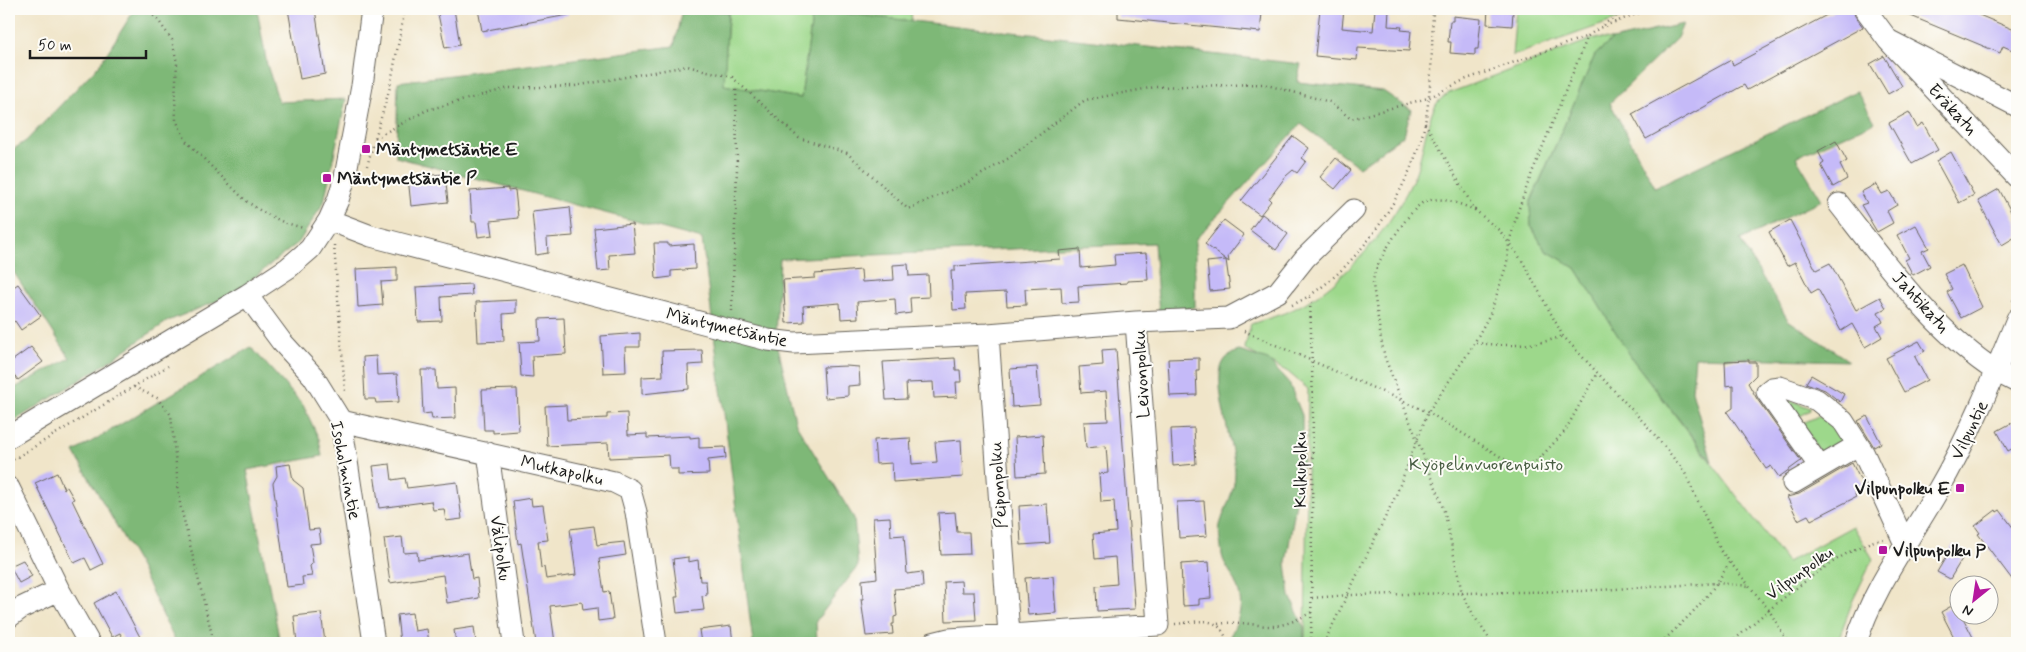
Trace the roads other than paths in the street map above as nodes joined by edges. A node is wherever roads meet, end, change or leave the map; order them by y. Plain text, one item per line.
1 (372, 9) edge
2 (1865, 9) edge
3 (1888, 40) junction
4 (2017, 106) edge
5 (2017, 178) edge
6 (1839, 204) dead end
7 (1354, 210) dead end
8 (328, 232) junction
9 (247, 295) junction
10 (2017, 319) edge
11 (1136, 322) junction
12 (988, 334) junction
13 (1996, 371) junction
14 (2017, 382) edge
15 (341, 421) junction
16 (9, 437) edge
17 (1858, 445) junction
18 (488, 453) junction
19 (1820, 467) junction
20 (1792, 483) dead end
21 (9, 488) edge
22 (1897, 541) junction
23 (59, 590) junction
24 (9, 617) edge
25 (1009, 635) junction
26 (89, 643) edge
27 (374, 643) edge
28 (514, 643) edge
29 (656, 643) edge
30 (933, 643) edge
31 (1856, 643) edge

1 - 8 street
2 - 3 street, Eräkatu
3 - 4 street
3 - 5 street, Eräkatu
6 - 13 street, Jahtikatu
7 - 11 street, Leivonpolku
8 - 9 street
8 - 12 street, Mäntymetsäntie
9 - 15 street, Isoholmintie
9 - 16 street
10 - 13 street, Vilpuntie
11 - 12 street, Mäntymetsäntie
11 - 25 street, Leivonpolku
12 - 25 street, Peiponpolku
13 - 14 street, Jahtikatu
13 - 22 street, Vilpuntie
15 - 18 street, Mutkapolku
15 - 27 street, Isoholmintie
17 - 19 street
17 - 19 street
17 - 22 street
18 - 28 street, Välipolku
18 - 29 street, Mutkapolku
19 - 20 street
21 - 23 street
22 - 31 street, Vilpuntie
23 - 24 street
23 - 26 street
25 - 30 street

